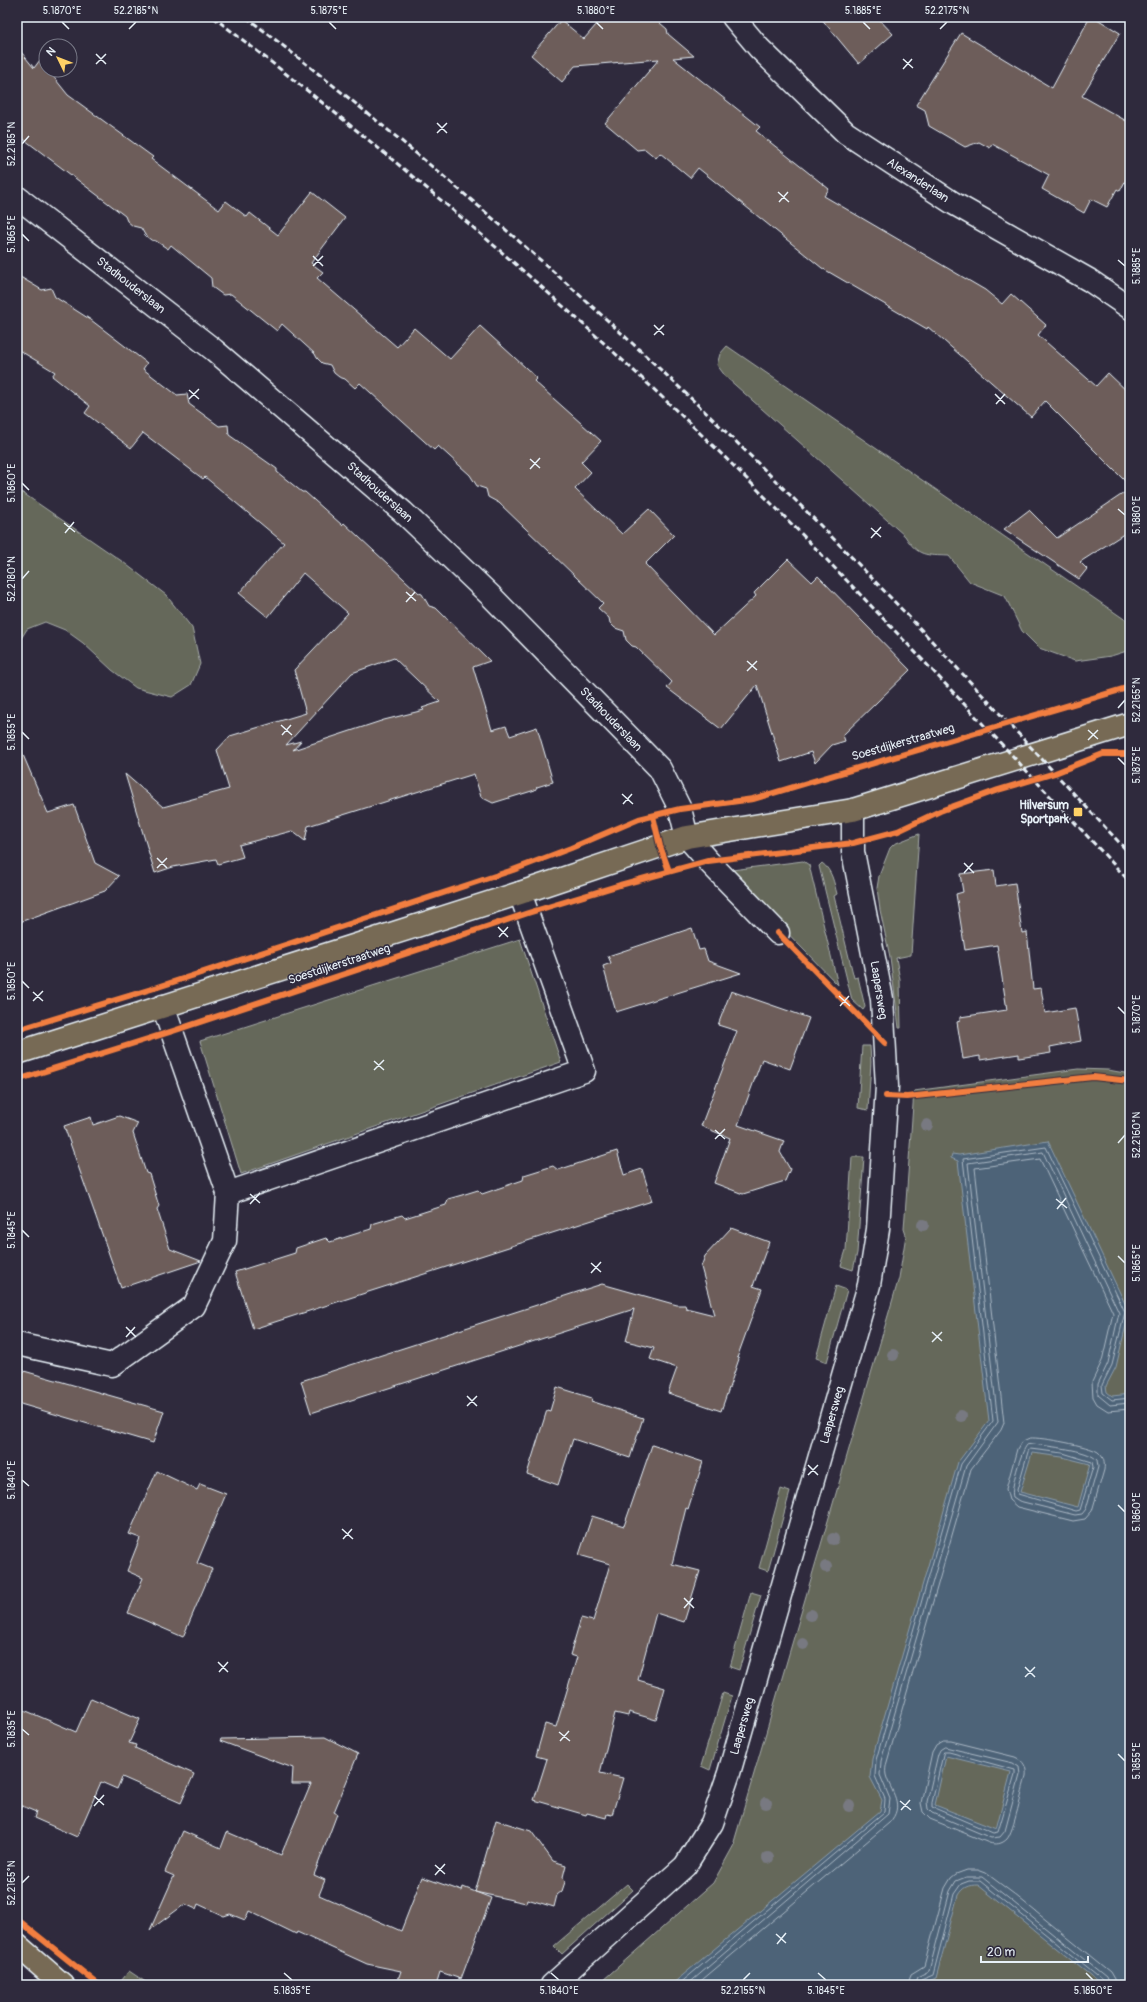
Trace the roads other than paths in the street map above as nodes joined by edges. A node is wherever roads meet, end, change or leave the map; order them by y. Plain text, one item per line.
1 (733, 17) edge
2 (17, 197) edge
3 (1130, 308) edge
4 (1130, 724) edge
5 (853, 810) junction
6 (687, 837) junction
7 (520, 893) junction
8 (778, 933) dead end
9 (163, 1006) junction
10 (17, 1053) edge
11 (228, 1193) junction
12 (17, 1344) edge
13 (17, 1945) edge
14 (63, 1985) edge
15 (552, 1985) edge

1 - 3 street, Alexanderlaan
2 - 6 street, Stadhouderslaan
4 - 5 main road, Soestdijkerstraatweg
5 - 6 main road, Soestdijkerstraatweg
5 - 15 street, Laapersweg
6 - 7 main road, Soestdijkerstraatweg
6 - 8 street
7 - 9 main road, Soestdijkerstraatweg
7 - 11 street
9 - 10 main road, Soestdijkerstraatweg
9 - 11 street
11 - 12 street
13 - 14 main road

